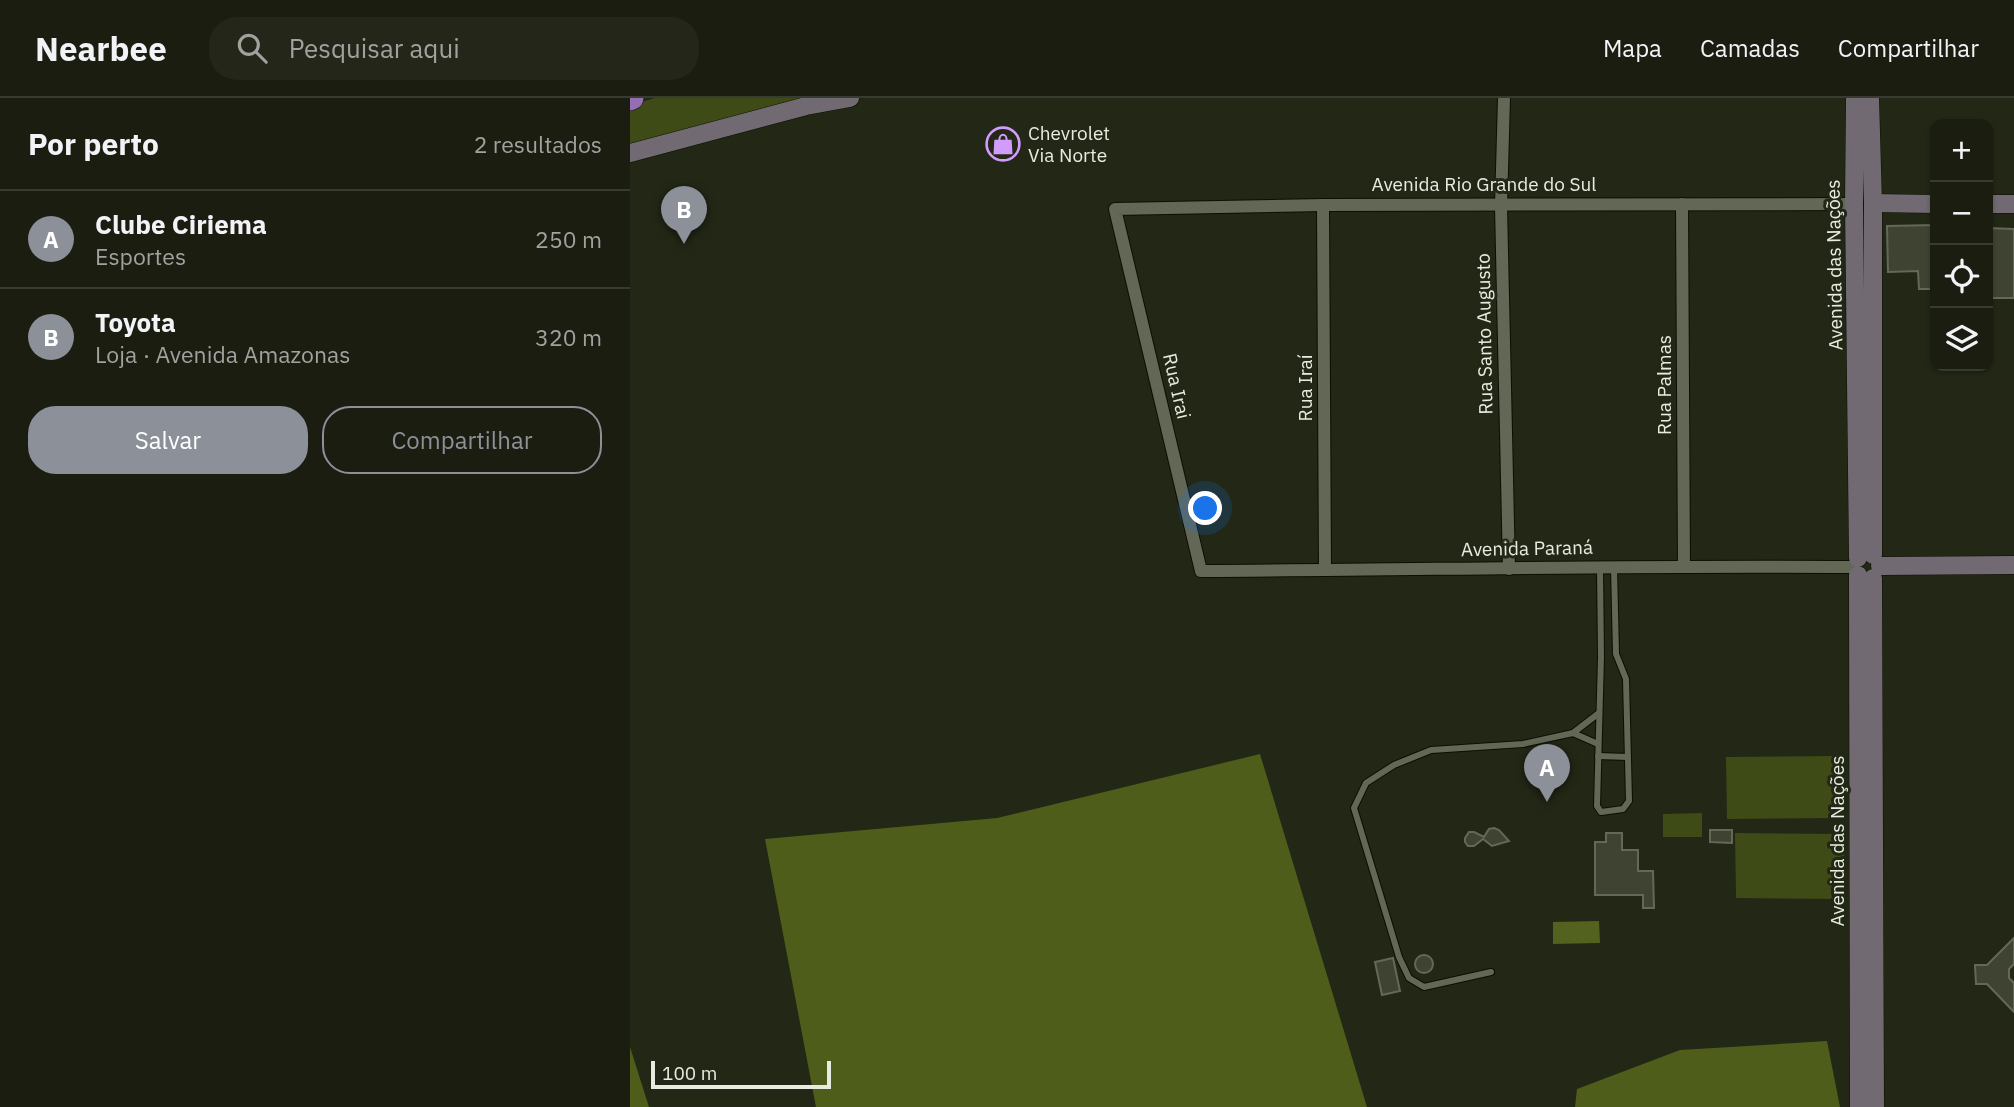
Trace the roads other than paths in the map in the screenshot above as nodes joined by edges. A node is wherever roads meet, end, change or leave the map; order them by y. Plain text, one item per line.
1 (850, 98) edge
2 (1504, 98) edge
3 (1855, 98) edge
4 (1870, 98) edge
5 (630, 153) edge
6 (1873, 203) junction
7 (1682, 204) junction
8 (1854, 204) junction
9 (1930, 204) edge
10 (1993, 204) edge
11 (2014, 204) edge
12 (1323, 205) junction
13 (1501, 206) junction
14 (1115, 209) joint
15 (2014, 565) edge
16 (1684, 566) junction
17 (1614, 567) junction
18 (1866, 567) junction
19 (1600, 568) junction
20 (1509, 569) junction
21 (1325, 570) junction
22 (1201, 571) joint
23 (1599, 611) junction
24 (1615, 611) junction
25 (1599, 713) junction
26 (1573, 733) junction
27 (1598, 744) junction
28 (1598, 756) junction
29 (1628, 757) junction
30 (1491, 972) dead end
31 (1859, 1107) edge
32 (1875, 1107) edge

1 - 5 main road
2 - 13 street, Rua Santo Augusto
3 - 8 main road, Avenida das Nações
4 - 6 main road, Avenida das Nações
6 - 8 main road
6 - 9 main road
6 - 18 main road, Avenida das Nações
7 - 8 street, Avenida Rio Grande do Sul
7 - 13 street, Avenida Rio Grande do Sul
7 - 16 street, Rua Palmas
8 - 18 main road, Avenida das Nações
10 - 11 main road
12 - 13 street, Avenida Rio Grande do Sul
12 - 14 street, Avenida Rio Grande do Sul
12 - 21 street, Rua Iraí
13 - 20 street, Rua Santo Augusto
14 - 22 street, Rua Irai
15 - 18 main road, Avenida Paraná
16 - 17 street, Avenida Paraná
16 - 18 street, Avenida Paraná
17 - 19 street, Avenida Paraná
17 - 24 lane
18 - 31 main road, Avenida das Nações
18 - 32 main road, Avenida das Nações
19 - 20 street, Avenida Paraná
19 - 23 lane
20 - 21 street, Avenida Paraná
21 - 22 street, Avenida Paraná
23 - 24 lane
23 - 25 lane
24 - 29 lane
25 - 26 lane
25 - 27 lane
26 - 27 lane
26 - 30 lane
27 - 28 lane
28 - 29 lane
28 - 29 lane

